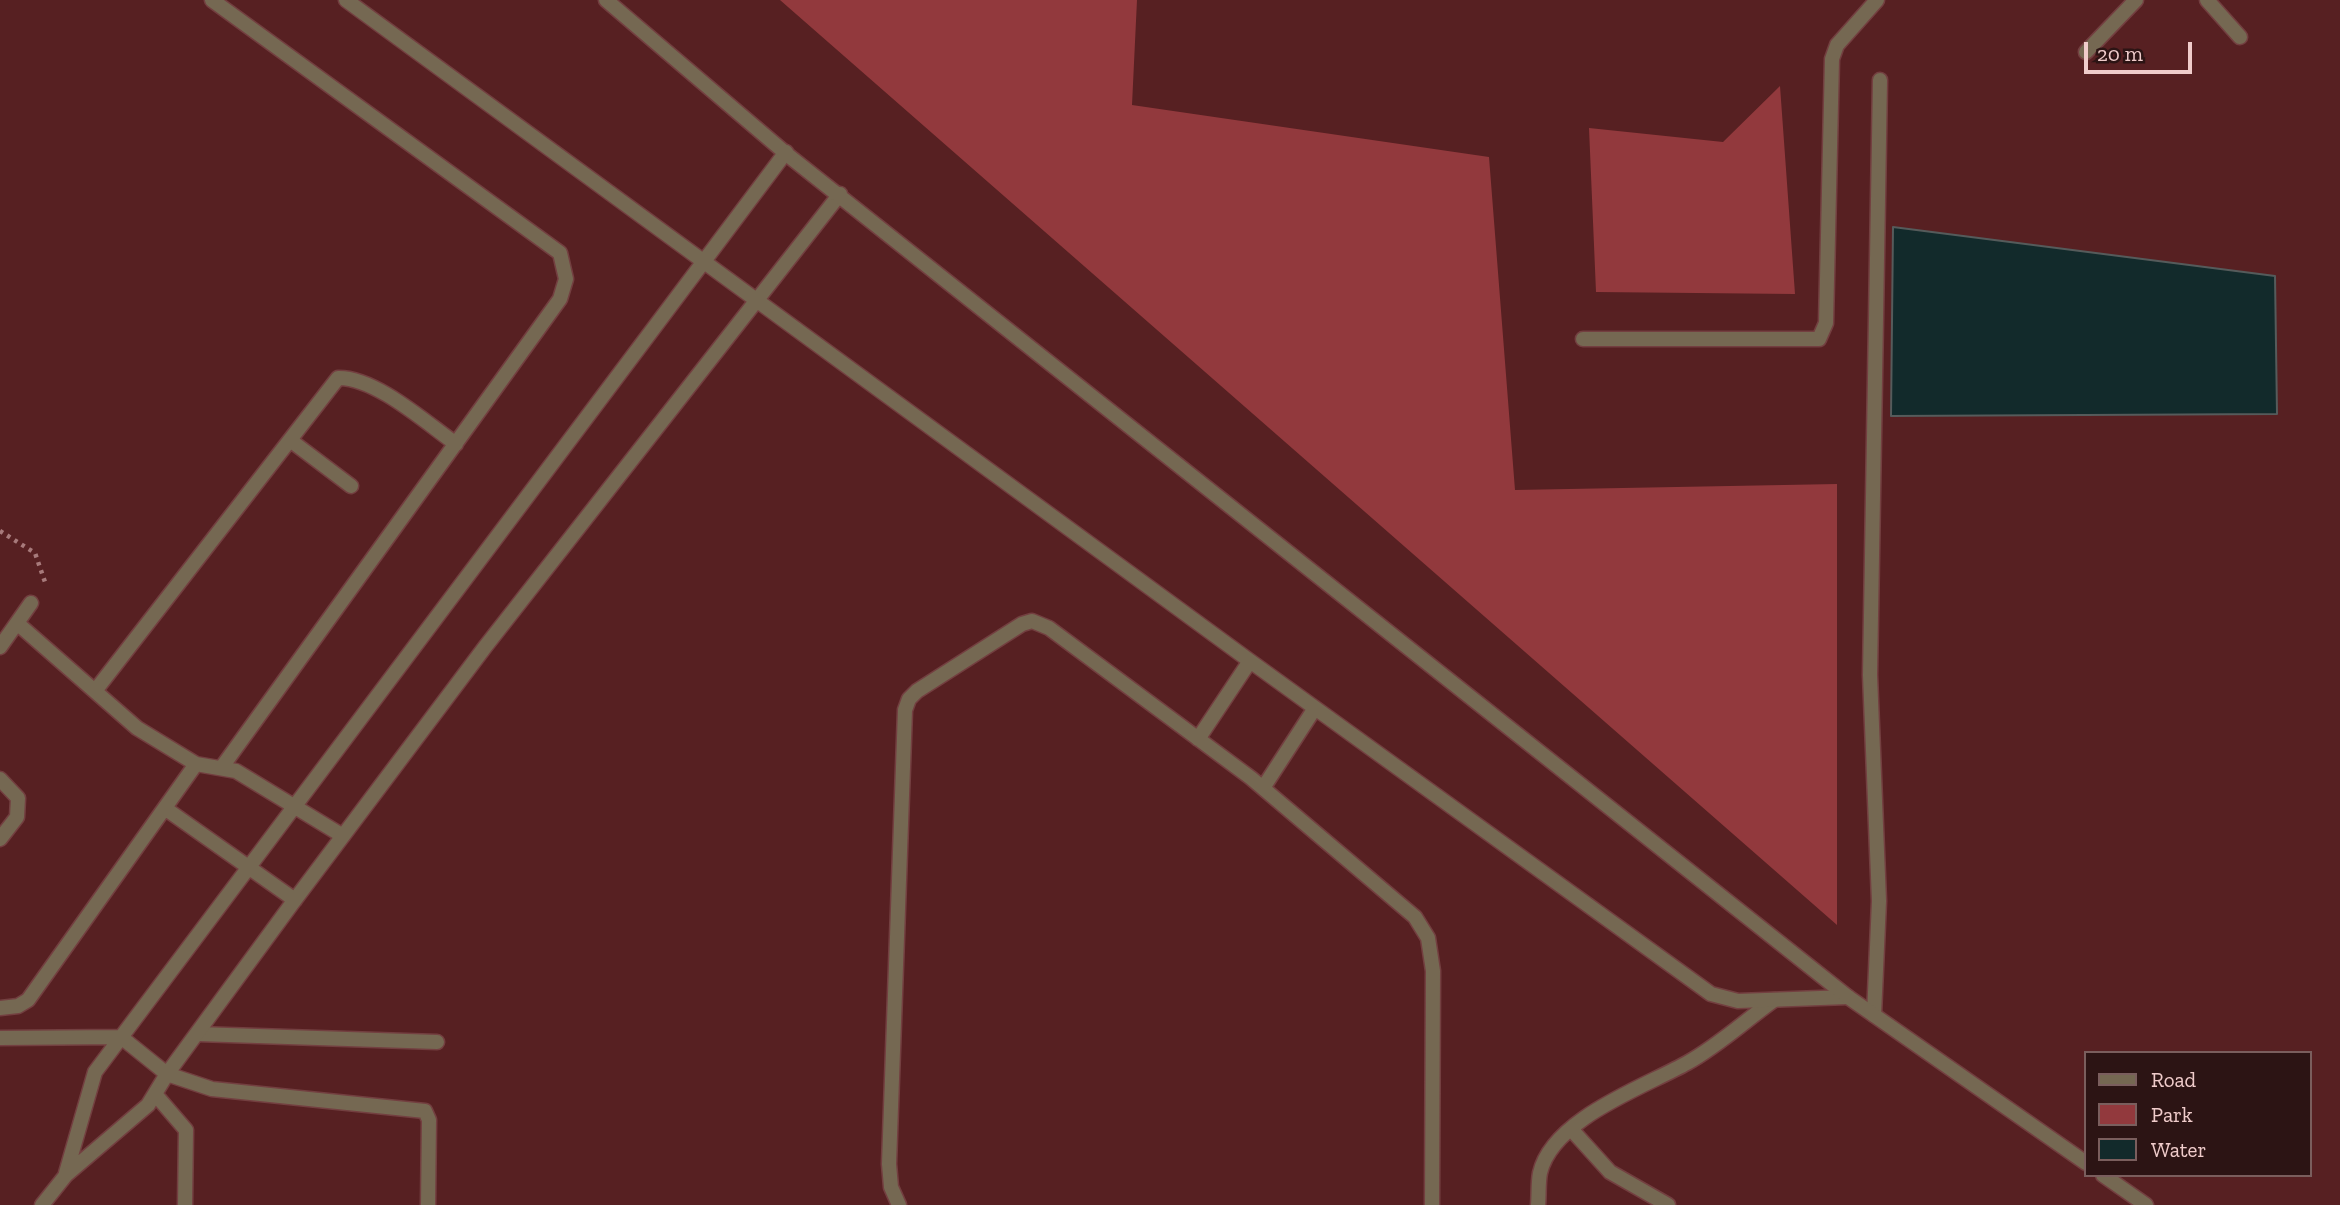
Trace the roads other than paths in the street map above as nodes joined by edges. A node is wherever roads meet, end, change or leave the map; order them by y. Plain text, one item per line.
1 (212, 0) edge
2 (346, 0) edge
3 (606, 0) edge
4 (1877, 0) edge
5 (2136, 0) edge
6 (2207, 0) edge
7 (2240, 37) dead end
8 (2086, 52) dead end
9 (1880, 80) dead end
10 (786, 152) junction
11 (840, 194) junction
12 (704, 261) junction
13 (759, 299) junction
14 (1583, 339) dead end
15 (290, 440) junction
16 (456, 444) junction
17 (351, 486) dead end
18 (31, 603) road end
19 (17, 623) junction
20 (0, 648) edge
21 (1250, 662) junction
22 (95, 691) junction
23 (1315, 708) junction
24 (1198, 739) junction
25 (196, 764) junction
26 (222, 767) junction
27 (0, 779) edge
28 (1263, 788) junction
29 (293, 806) junction
30 (166, 809) junction
31 (343, 836) junction
32 (0, 839) edge
33 (250, 865) junction
34 (295, 900) junction
35 (1848, 997) junction
36 (1774, 1000) junction
37 (0, 1008) edge
38 (1874, 1015) junction
39 (198, 1034) junction
40 (121, 1037) junction
41 (0, 1038) edge
42 (437, 1042) dead end
43 (167, 1074) junction
44 (155, 1094) junction
45 (1571, 1129) junction
46 (2084, 1162) edge
47 (66, 1175) junction
48 (2106, 1177) edge
49 (43, 1205) edge
50 (185, 1205) edge
51 (428, 1205) edge
52 (899, 1205) edge
53 (1432, 1205) edge
54 (1538, 1205) edge
55 (1668, 1205) edge
56 (2146, 1205) edge

1 - 16 street
2 - 12 street
3 - 10 street
4 - 14 street
5 - 8 street
6 - 7 street
9 - 38 street
10 - 11 street
10 - 12 street
11 - 13 street
11 - 35 street
12 - 13 street
12 - 29 street
13 - 21 street
13 - 31 street
15 - 16 street
15 - 17 street
15 - 22 street
16 - 26 street
18 - 19 street
19 - 20 street
19 - 22 street
21 - 23 street
21 - 24 street
22 - 25 street
23 - 28 street
23 - 36 street
24 - 28 street
24 - 52 street
25 - 26 street
25 - 30 street
26 - 29 street
27 - 32 street
28 - 53 street
29 - 31 street
29 - 33 street
30 - 33 street
30 - 37 street
31 - 34 street
33 - 34 street
33 - 40 street
34 - 39 street
35 - 36 street
35 - 38 street
36 - 45 street
38 - 46 street
39 - 42 street
39 - 43 street
40 - 41 street
40 - 43 street
40 - 47 street
43 - 44 street
43 - 51 street
44 - 47 street
44 - 50 street
45 - 54 street
45 - 55 street
47 - 49 street
48 - 56 street

